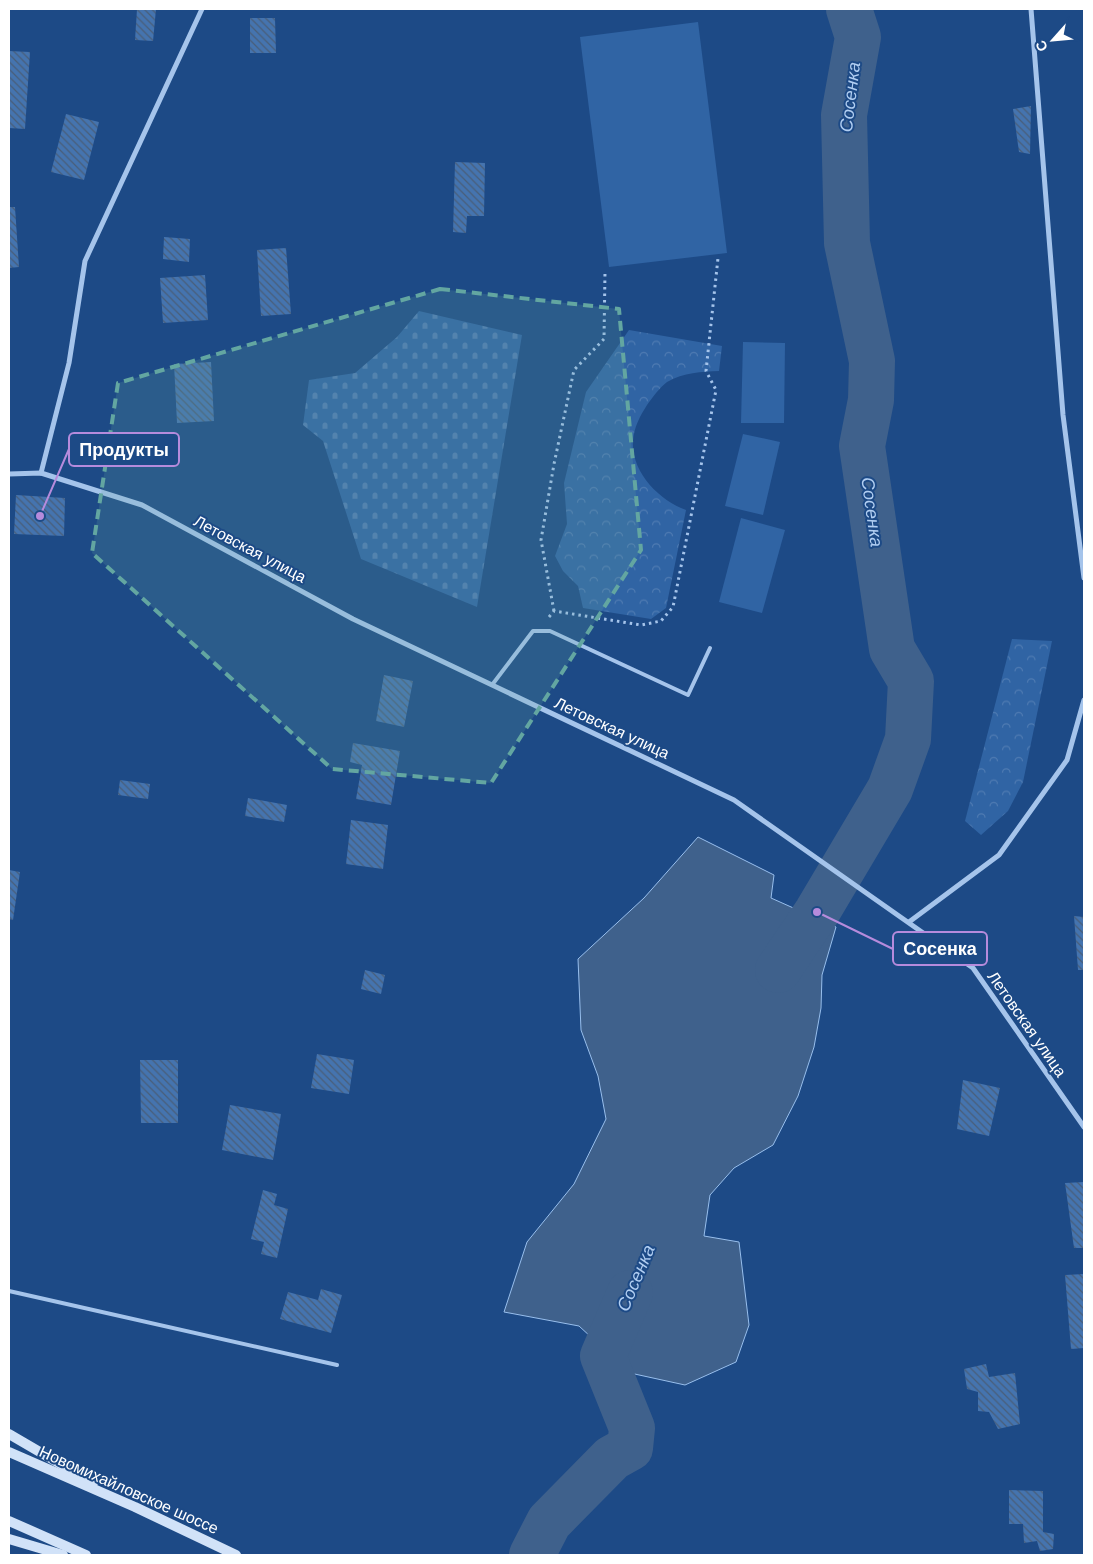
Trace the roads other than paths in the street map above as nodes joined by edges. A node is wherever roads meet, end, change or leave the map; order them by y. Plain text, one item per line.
1 (202, 9) edge
2 (1031, 9) edge
3 (41, 473) junction
4 (9, 474) edge
5 (1084, 578) edge
6 (710, 648) dead end
7 (492, 685) junction
8 (1084, 700) edge
9 (909, 922) junction
10 (1084, 1126) edge
11 (9, 1291) edge
12 (336, 1365) dead end
13 (9, 1434) edge
14 (9, 1452) edge
15 (135, 1507) junction
16 (9, 1521) edge
17 (9, 1539) edge
18 (63, 1555) edge
19 (86, 1555) edge
20 (236, 1555) edge

1 - 3 street
2 - 5 street
3 - 4 street, Летовская улица
3 - 7 street, Летовская улица
6 - 7 lane
7 - 9 street, Летовская улица
8 - 9 street
9 - 10 street, Летовская улица
11 - 12 lane
13 - 15 main road
14 - 15 main road, Новомихайловское шоссе
15 - 20 main road, Новомихайловское шоссе
16 - 19 main road
17 - 18 main road

